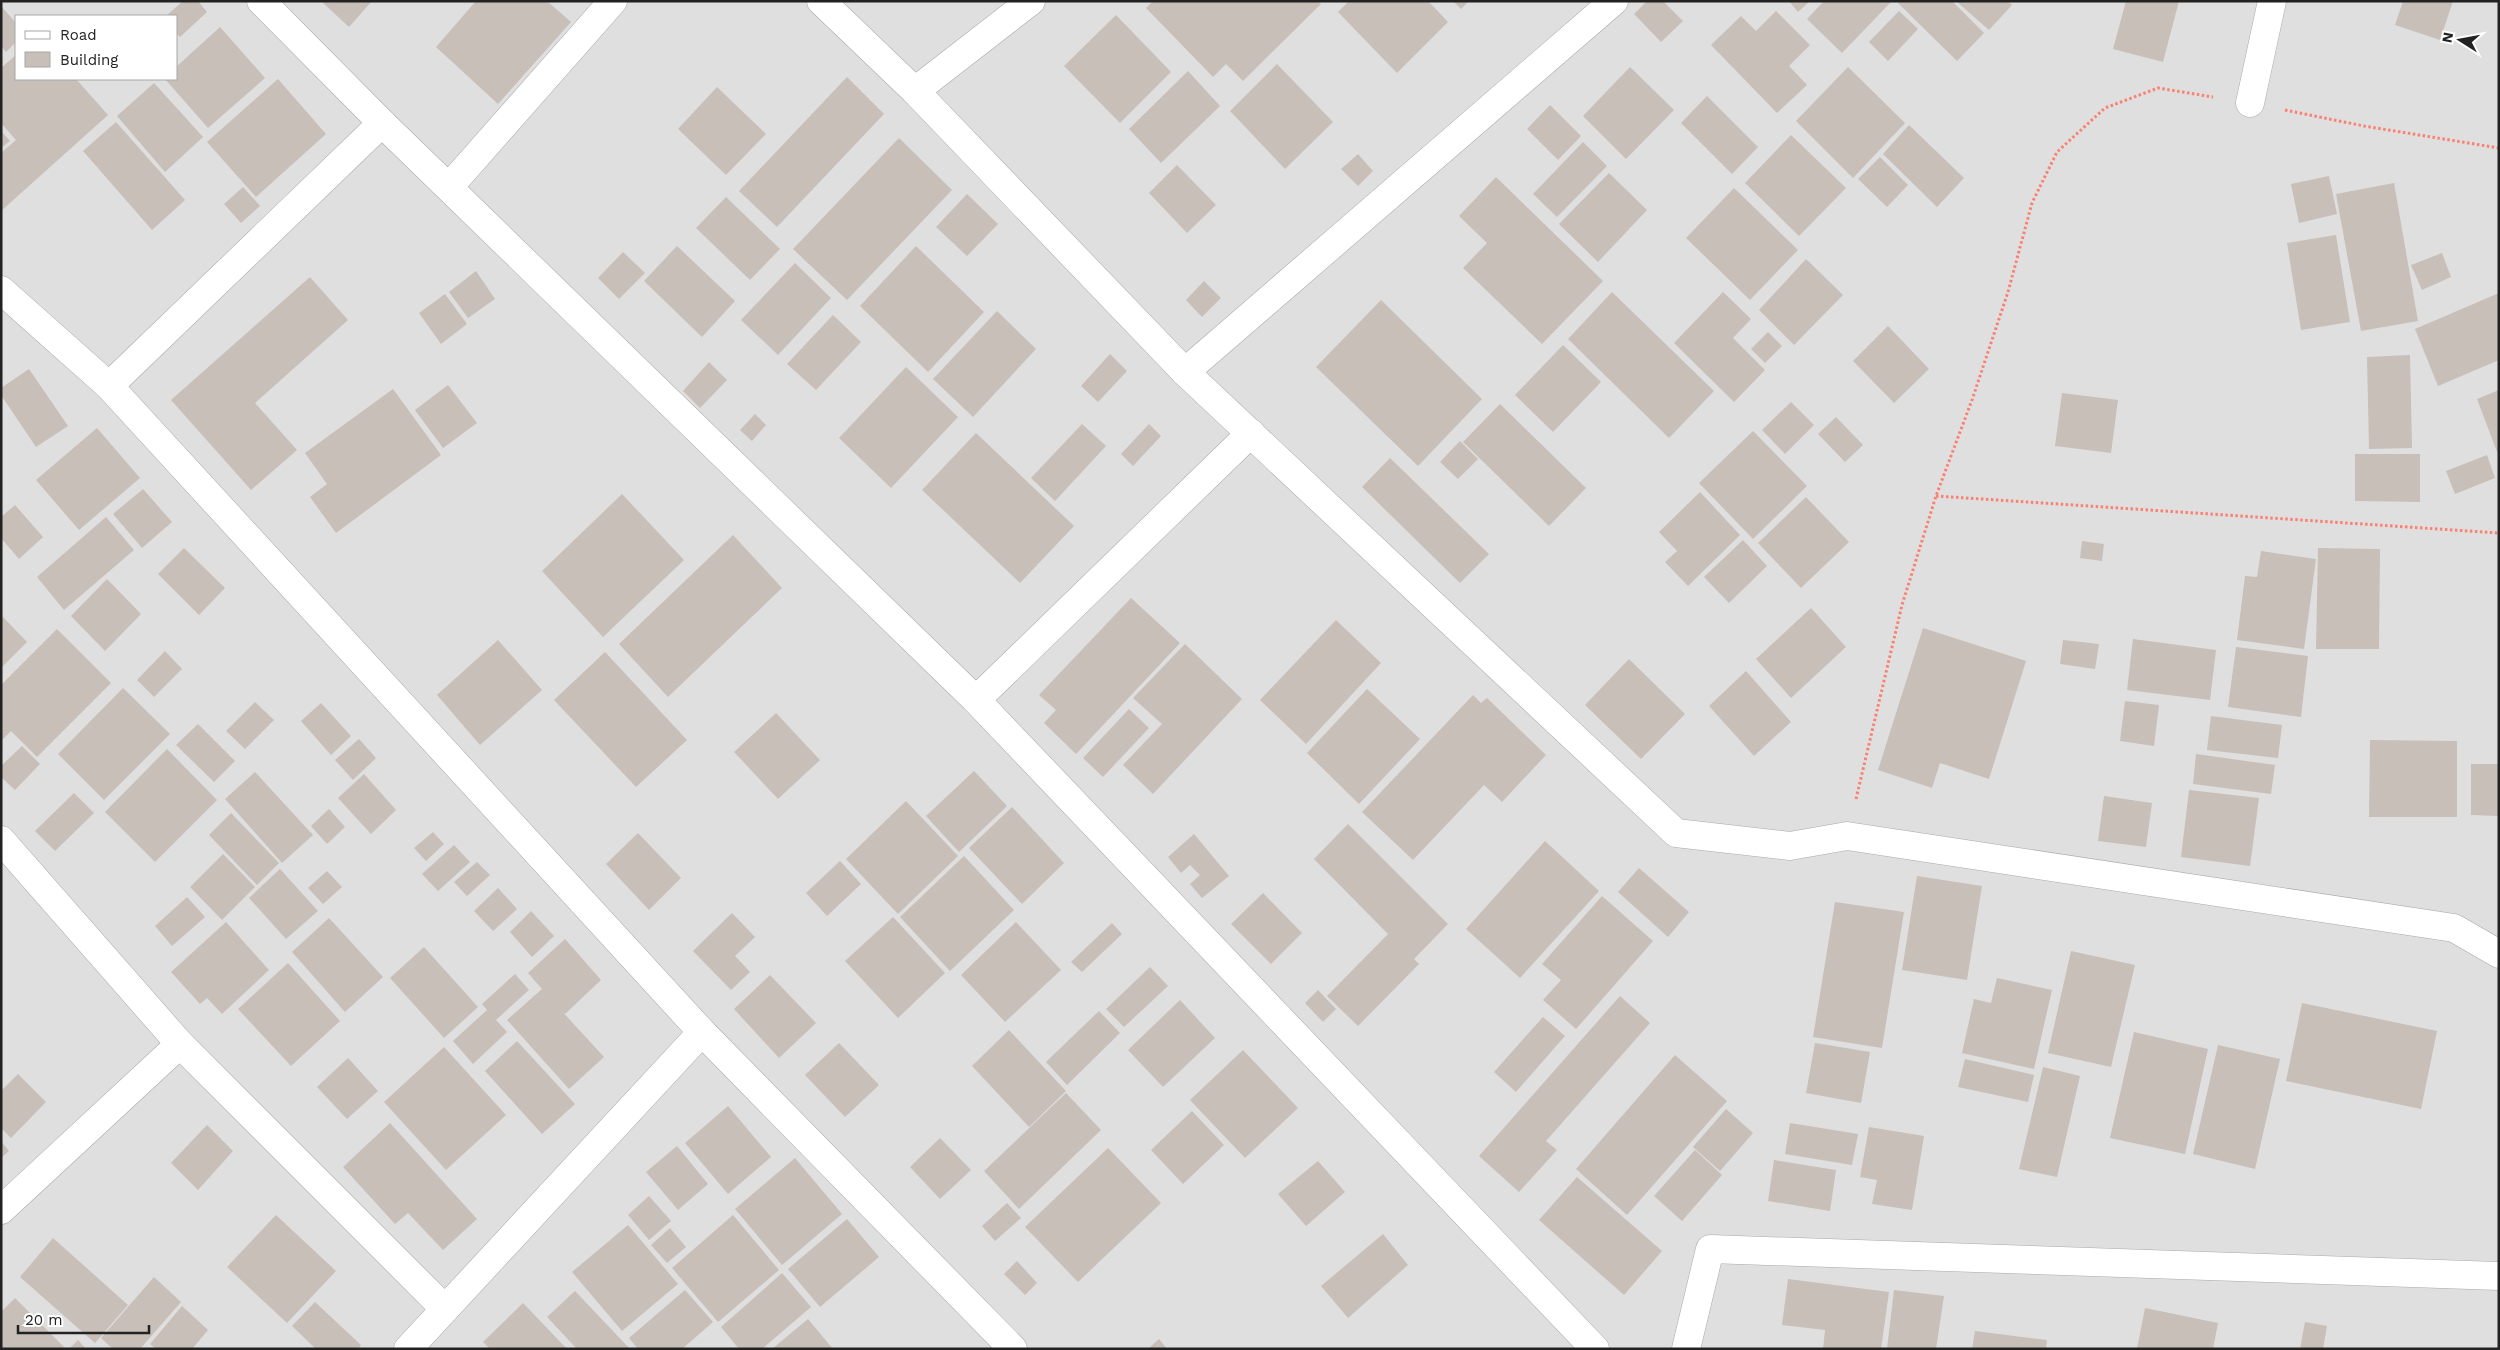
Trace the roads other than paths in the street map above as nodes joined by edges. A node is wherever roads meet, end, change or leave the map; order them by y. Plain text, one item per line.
1 (261, 1) edge
2 (613, 1) edge
3 (821, 1) edge
4 (1031, 1) edge
5 (1614, 1) edge
6 (2272, 1) edge
7 (915, 91) junction
8 (2250, 103) road end
9 (382, 122) junction
10 (449, 187) junction
11 (1, 290) edge
12 (1185, 372) junction
13 (109, 386) junction
14 (1252, 433) junction
15 (976, 700) junction
16 (1, 840) edge
17 (2499, 954) edge
18 (702, 1032) junction
19 (180, 1044) junction
20 (1, 1210) edge
21 (2499, 1276) edge
22 (444, 1309) junction
23 (1001, 1345) edge
24 (408, 1349) edge
25 (1595, 1349) edge
26 (1686, 1349) edge

1 - 9 street
2 - 10 street
3 - 7 street
4 - 7 street
5 - 12 street
6 - 8 street
7 - 12 street
9 - 10 street
9 - 13 street
10 - 15 street
11 - 13 street
12 - 14 street
13 - 18 street
14 - 15 street
14 - 17 street
15 - 25 street
16 - 19 street
18 - 22 street
18 - 23 street
19 - 20 street
19 - 22 street
21 - 26 street
22 - 24 street

